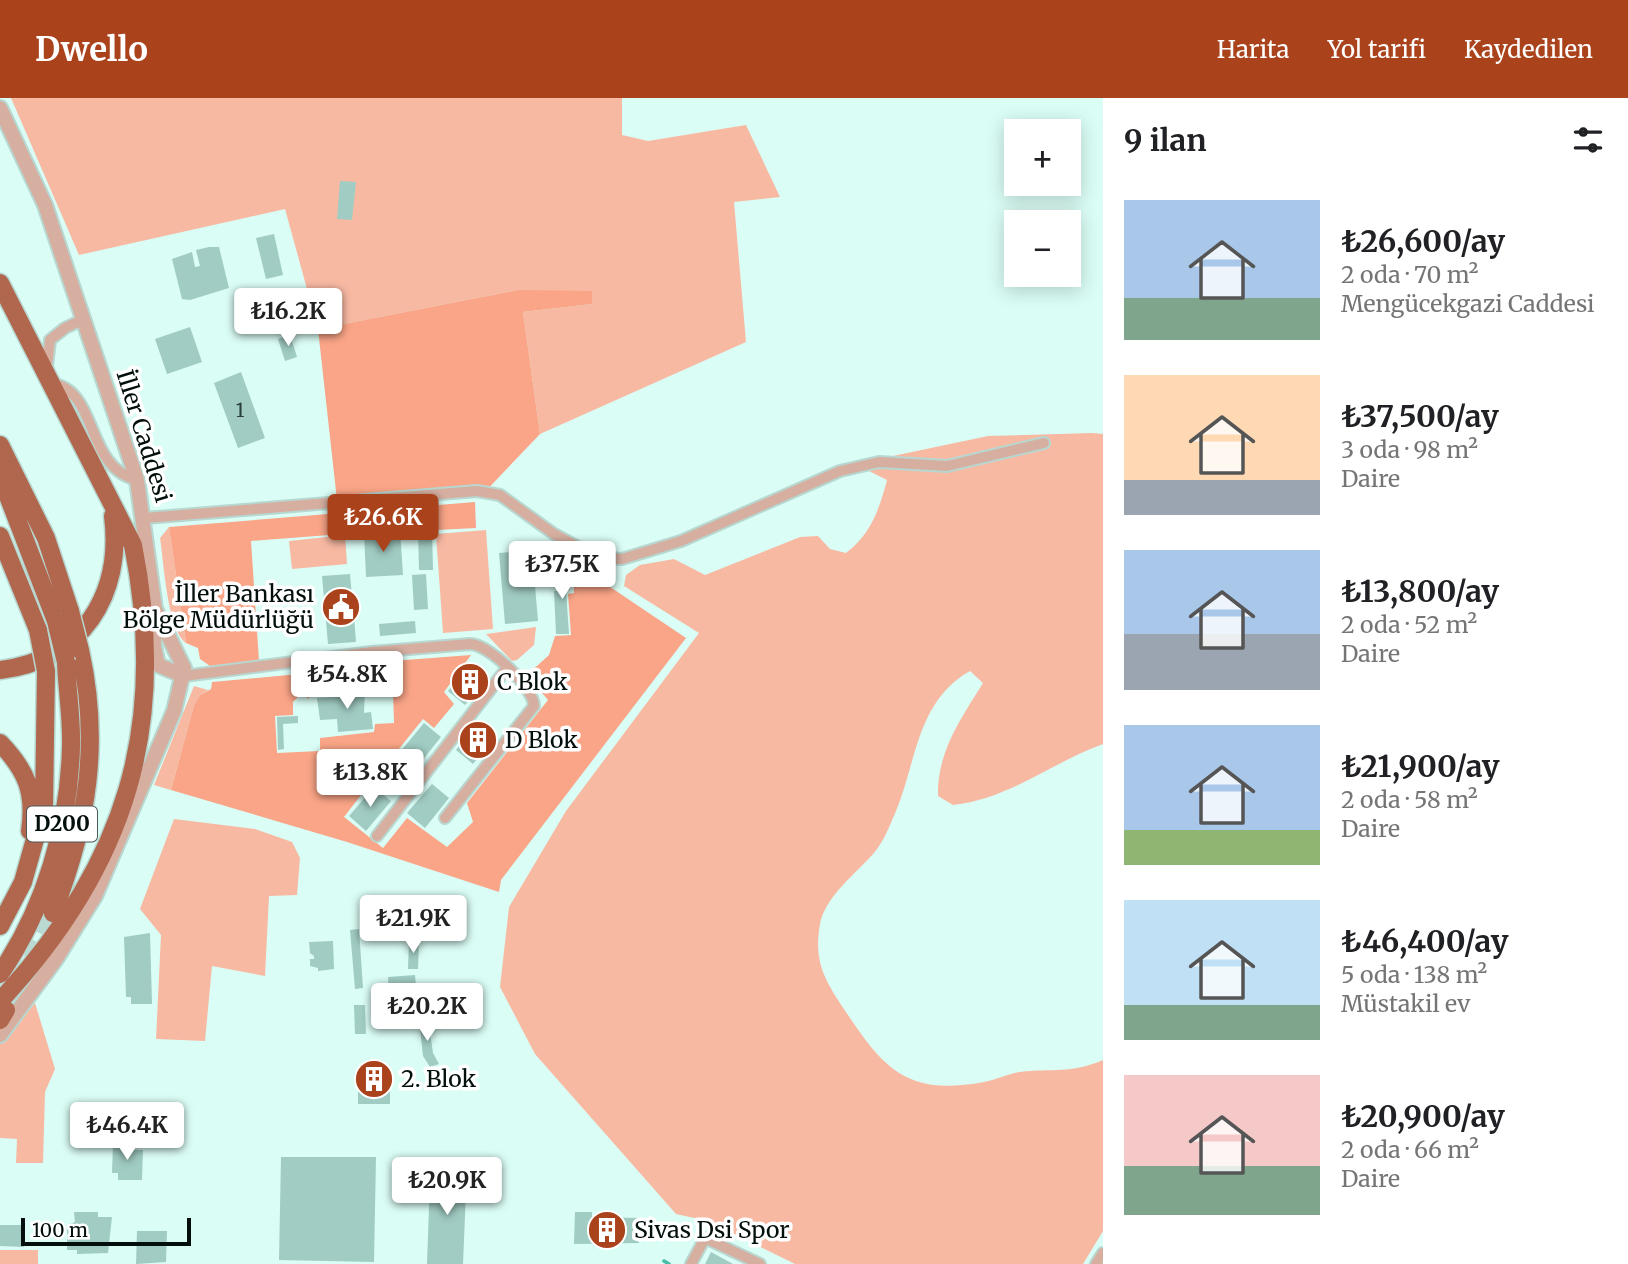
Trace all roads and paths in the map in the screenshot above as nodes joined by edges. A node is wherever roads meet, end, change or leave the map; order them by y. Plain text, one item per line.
1 (0, 108) edge
2 (0, 283) edge
3 (84, 319) junction
4 (50, 383) junction
5 (1044, 443) dead end
6 (0, 445) edge
7 (0, 475) edge
8 (137, 480) junction
9 (112, 509) junction
10 (145, 518) junction
11 (0, 536) edge
12 (155, 609) junction
13 (63, 616) junction
14 (507, 668) junction
15 (0, 670) edge
16 (184, 676) junction
17 (0, 743) edge
18 (445, 818) dead end
19 (377, 836) dead end
20 (12, 902) junction
21 (52, 914) tunnel mouth
22 (0, 926) edge
23 (0, 974) edge
24 (2, 1010) edge
25 (0, 1035) edge
26 (1103, 1253) edge
27 (691, 1264) edge
28 (760, 1264) edge
29 (1096, 1264) edge

1 - 3 street, İller Caddesi
2 - 4 highway
3 - 4 street
3 - 8 street, İller Caddesi
4 - 8 street
4 - 9 highway
5 - 10 street
6 - 13 highway
7 - 13 highway, D200
8 - 10 street, İller Caddesi
9 - 15 highway
9 - 24 highway
10 - 12 street, İller Caddesi
11 - 20 highway, D200, bridge
12 - 16 street, İller Caddesi
12 - 16 street
13 - 21 highway, bridge
13 - 23 highway, D200, bridge
14 - 16 street
14 - 18 street
14 - 19 street
16 - 25 street
17 - 20 highway
20 - 22 highway, D200
26 - 29 street
27 - 28 street

